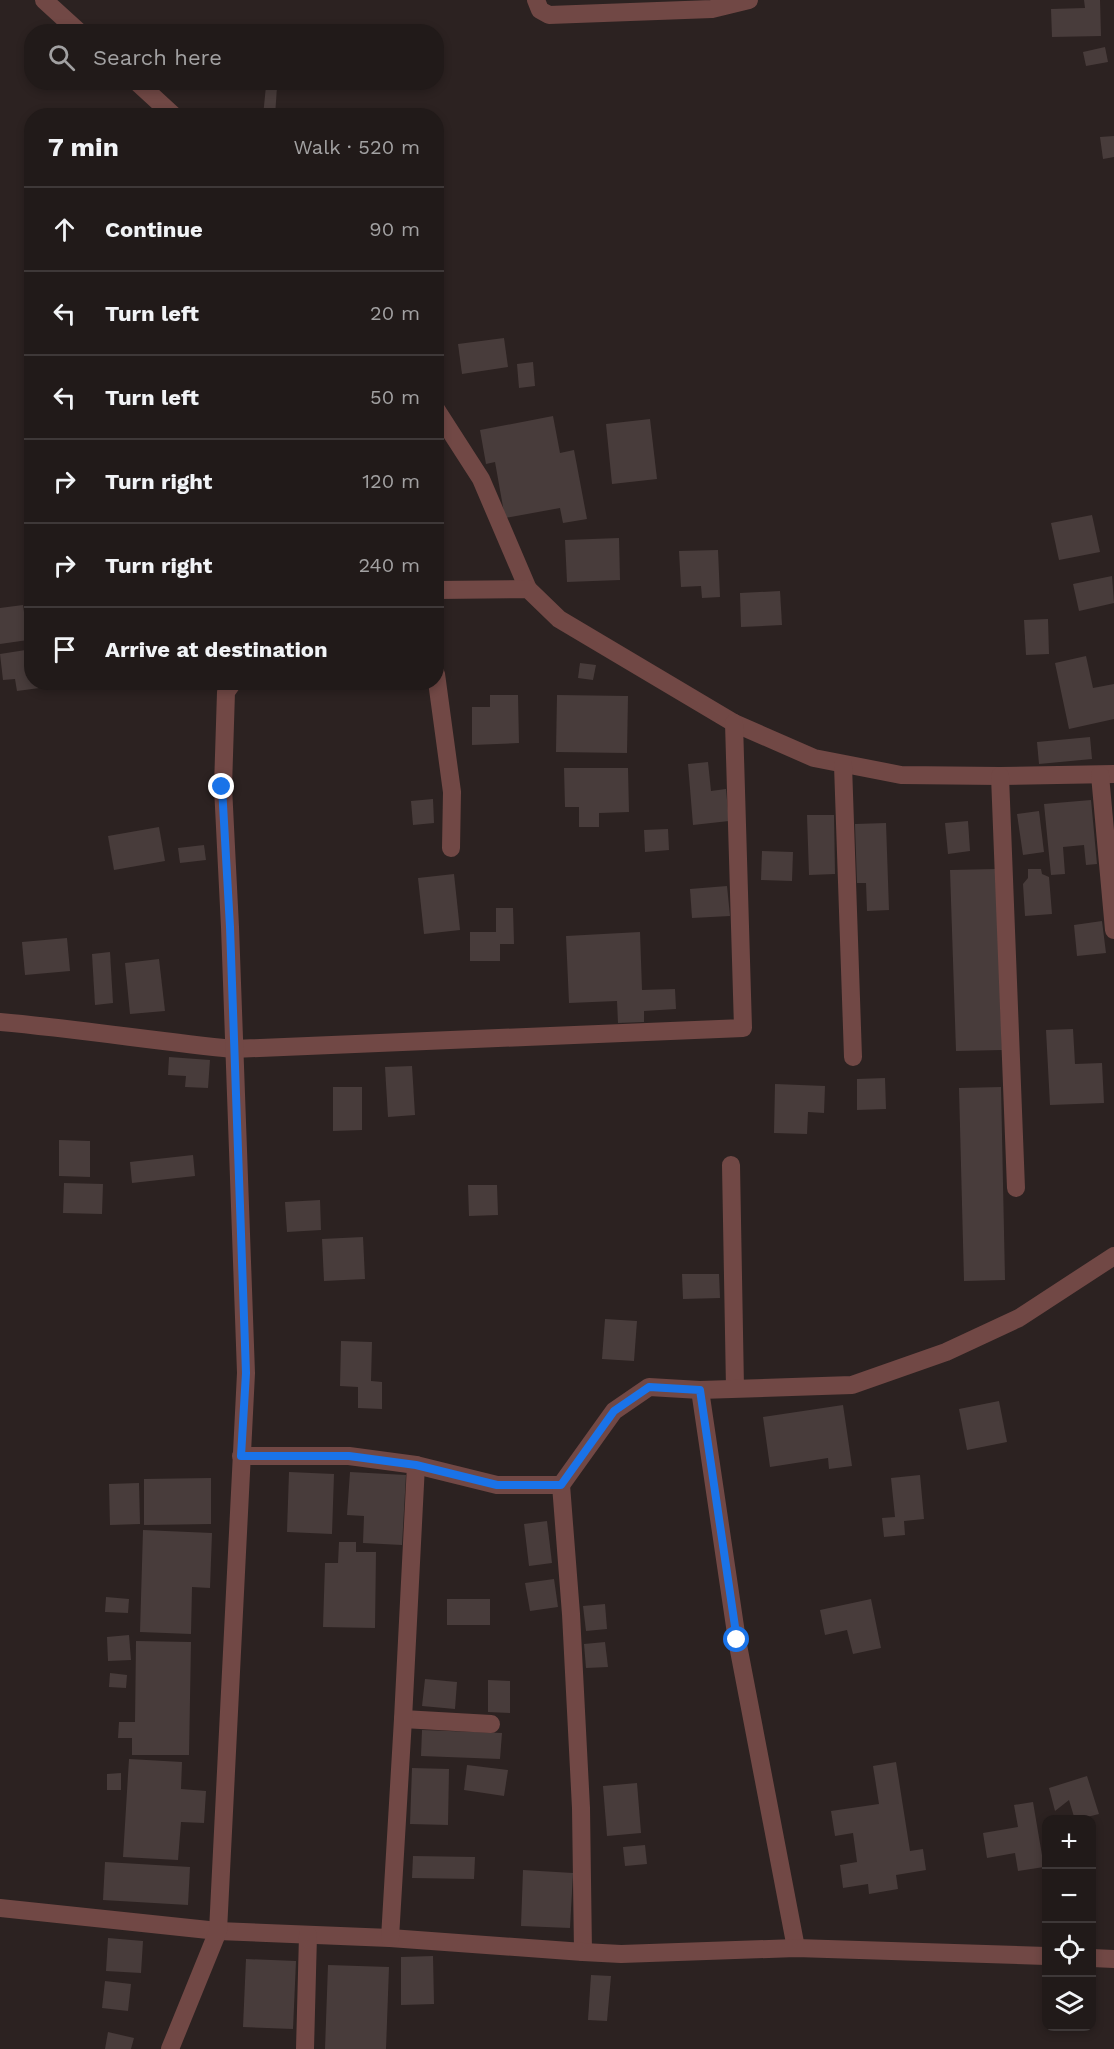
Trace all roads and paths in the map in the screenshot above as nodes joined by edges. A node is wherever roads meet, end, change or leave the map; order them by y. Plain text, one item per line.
1 (44, 0) edge
2 (536, 0) edge
3 (749, 0) edge
4 (70, 24) edge
5 (146, 90) edge
6 (165, 108) edge
7 (444, 421) edge
8 (528, 589) junction
9 (444, 590) edge
10 (227, 690) edge
11 (438, 690) edge
12 (734, 723) junction
13 (843, 765) junction
14 (1107, 774) edge
15 (1000, 776) junction
16 (451, 848) dead end
17 (1114, 930) edge
18 (0, 1022) edge
19 (233, 1049) junction
20 (853, 1056) dead end
21 (731, 1166) dead end
22 (1016, 1188) dead end
23 (1114, 1256) edge
24 (735, 1388) junction
25 (700, 1390) junction
26 (241, 1456) junction
27 (416, 1465) junction
28 (561, 1485) junction
29 (403, 1719) junction
30 (491, 1724) dead end
31 (0, 1908) edge
32 (218, 1931) junction
33 (308, 1935) junction
34 (390, 1938) junction
35 (796, 1948) junction
36 (583, 1952) junction
37 (1042, 1956) edge
38 (1096, 1958) edge
39 (1114, 1959) edge
40 (170, 2049) edge
41 (305, 2049) edge

1 - 4 street
2 - 3 street
5 - 6 street
7 - 8 street
8 - 9 street
8 - 12 street
10 - 19 street
11 - 16 street
12 - 13 street
12 - 19 street
13 - 15 street
13 - 20 street
14 - 15 street
14 - 17 street
15 - 22 street
18 - 19 street
19 - 26 street
21 - 24 street
23 - 24 street
24 - 25 street
25 - 28 street
25 - 35 street
26 - 27 street
26 - 32 street
27 - 28 street
27 - 29 street
28 - 36 street
29 - 30 street
29 - 34 street
31 - 32 street
32 - 33 street
32 - 40 street
33 - 34 street
33 - 41 street
34 - 36 street
35 - 36 street
35 - 37 street
38 - 39 street

